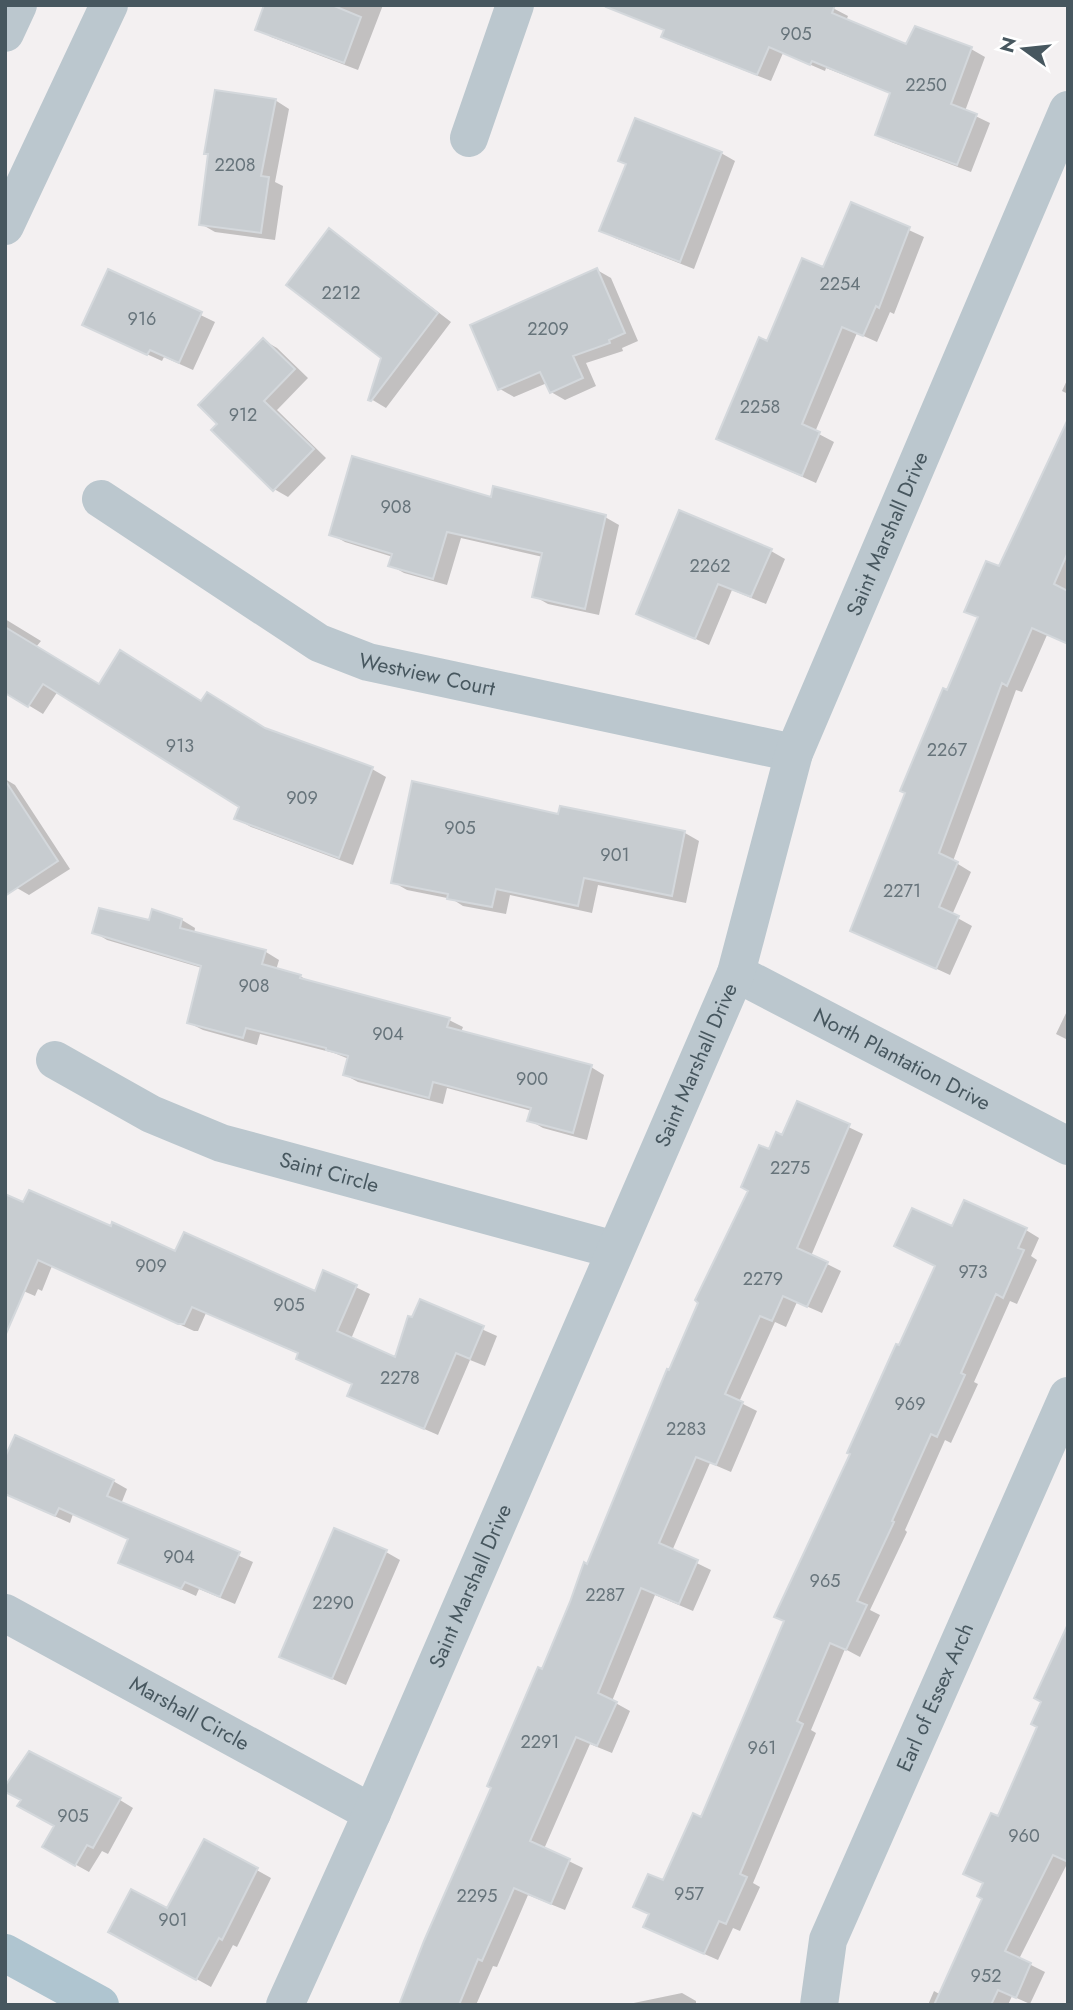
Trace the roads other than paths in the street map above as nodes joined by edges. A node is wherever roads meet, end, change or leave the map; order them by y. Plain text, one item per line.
1 (18, 5) edge
2 (109, 5) edge
3 (514, 5) edge
4 (5, 33) edge
5 (1068, 110) edge
6 (469, 138) dead end
7 (5, 226) edge
8 (101, 499) dead end
9 (794, 753) junction
10 (736, 973) junction
11 (55, 1060) dead end
12 (1068, 1146) edge
13 (615, 1250) junction
14 (1068, 1396) edge
15 (5, 1613) edge
16 (372, 1813) junction
17 (5, 1953) edge
18 (100, 2005) edge
19 (285, 2005) edge
20 (818, 2005) edge

1 - 4 street
2 - 7 street
3 - 6 street
5 - 9 street, Saint Marshall Drive
8 - 9 street, Westview Court
9 - 10 street, Saint Marshall Drive
10 - 12 street, North Plantation Drive
10 - 13 street, Saint Marshall Drive
11 - 13 street, Saint Circle
13 - 16 street, Saint Marshall Drive
14 - 20 street, Earl of Essex Arch
15 - 16 street, Marshall Circle
16 - 19 street, Saint Marshall Drive
17 - 18 main road

